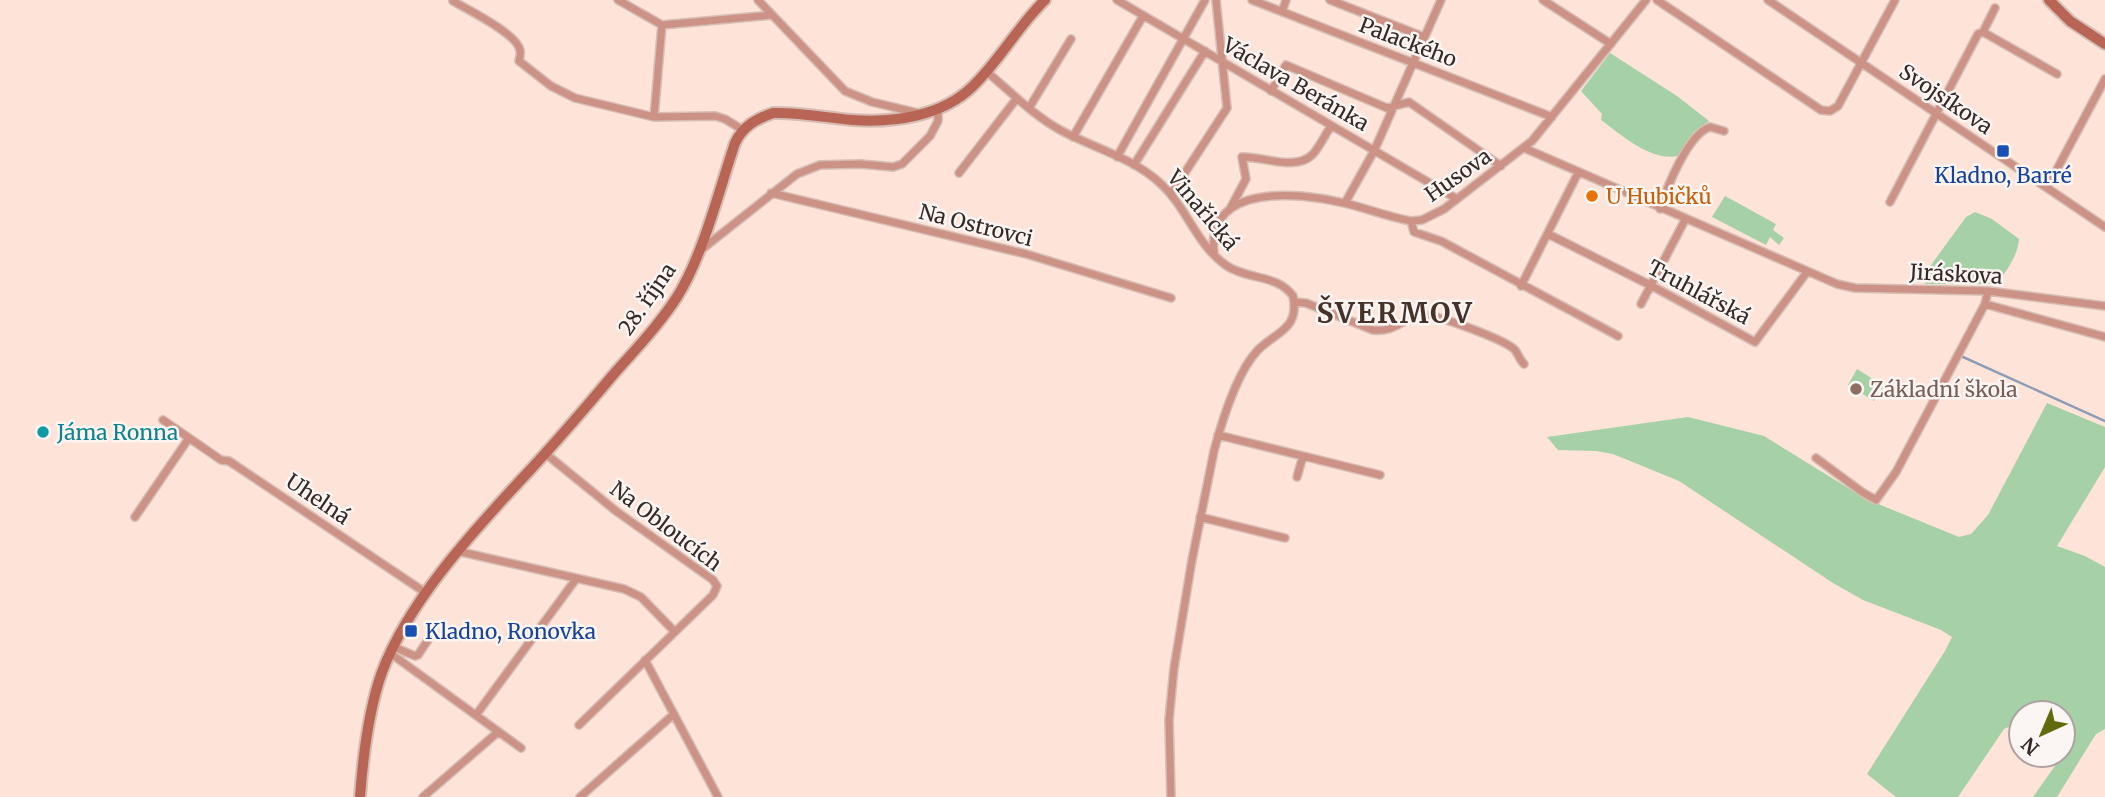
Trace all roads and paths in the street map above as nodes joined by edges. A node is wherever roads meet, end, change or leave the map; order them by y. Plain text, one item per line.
1 (618, 0) edge
2 (1045, 0) edge
3 (1117, 0) edge
4 (1205, 0) edge
5 (1216, 0) edge
6 (1252, 0) edge
7 (1286, 0) edge
8 (1330, 0) edge
9 (1441, 0) edge
10 (1646, 0) edge
11 (1657, 0) edge
12 (1768, 0) edge
13 (1895, 0) edge
14 (2049, 0) edge
15 (453, 1) edge
16 (763, 1) edge
17 (1545, 1) edge
18 (1995, 8) dead end
19 (1282, 12) junction
20 (772, 15) junction
21 (1143, 16) junction
22 (662, 25) junction
23 (1983, 32) junction
24 (1424, 37) junction
25 (1072, 39) dead end
26 (1184, 39) junction
27 (1611, 44) junction
28 (2105, 44) edge
29 (1205, 51) junction
30 (1222, 61) junction
31 (1860, 62) junction
32 (1413, 63) junction
33 (987, 72) junction
34 (2057, 74) dead end
35 (2105, 79) edge
36 (1271, 90) junction
37 (1017, 98) junction
38 (1393, 106) junction
39 (1029, 108) junction
40 (938, 109) junction
41 (922, 114) junction
42 (1937, 114) junction
43 (654, 117) junction
44 (1552, 117) junction
45 (1331, 126) junction
46 (743, 130) junction
47 (1724, 131) dead end
48 (1073, 137) junction
49 (1524, 148) junction
50 (1374, 151) junction
51 (1118, 157) junction
52 (1134, 165) junction
53 (1501, 166) junction
54 (958, 173) dead end
55 (1578, 173) junction
56 (2047, 188) junction
57 (771, 193) junction
58 (1171, 194) junction
59 (1457, 199) junction
60 (1890, 202) dead end
61 (1345, 203) junction
62 (1231, 208) junction
63 (1660, 209) junction
64 (1685, 220) junction
65 (1411, 221) junction
66 (2105, 227) edge
67 (1548, 234) junction
68 (698, 253) junction
69 (1214, 254) junction
70 (1807, 272) junction
71 (1521, 286) junction
72 (1652, 286) junction
73 (1988, 291) junction
74 (1171, 298) dead end
75 (1295, 302) junction
76 (1642, 304) dead end
77 (1985, 304) junction
78 (2105, 306) edge
79 (1618, 336) dead end
80 (2105, 337) edge
81 (1524, 364) dead end
82 (163, 420) dead end
83 (1218, 435) junction
84 (189, 438) junction
85 (546, 454) junction
86 (1303, 456) junction
87 (1816, 458) dead end
88 (1380, 475) dead end
89 (1297, 477) dead end
90 (135, 517) dead end
91 (1199, 517) junction
92 (1285, 538) dead end
93 (457, 551) junction
94 (576, 579) junction
95 (426, 593) junction
96 (674, 631) junction
97 (428, 640) dead end
98 (392, 650) junction
99 (645, 660) junction
100 (674, 714) junction
101 (476, 715) junction
102 (579, 725) dead end
103 (498, 732) junction
104 (521, 748) dead end
105 (360, 797) edge
106 (423, 797) edge
107 (580, 797) edge
108 (718, 797) edge
109 (1171, 797) edge

1 - 22 street
2 - 33 main road
3 - 21 street, Václava Beránka
4 - 26 street
5 - 30 street
6 - 19 street, Palackého
7 - 19 street
8 - 24 street
9 - 24 street
10 - 27 street, Husova
11 - 31 street
12 - 31 street, Svojsíkova
13 - 31 street
14 - 28 main road
15 - 43 street
16 - 20 street
17 - 27 street
18 - 23 street
19 - 32 street, Palackého
20 - 22 street
20 - 41 street
21 - 26 street, Václava Beránka
21 - 48 street
22 - 43 street
23 - 34 street
23 - 42 street
24 - 32 street
25 - 39 street
26 - 29 street, Václava Beránka
26 - 51 street
27 - 44 street, Husova
29 - 30 street, Václava Beránka
29 - 52 street
30 - 36 street, Václava Beránka
30 - 58 street
31 - 42 street, Svojsíkova
32 - 38 street
32 - 44 street, Palackého
33 - 37 street, Vinařická
33 - 40 main road
35 - 56 street
36 - 38 street
36 - 45 street, Václava Beránka
37 - 39 street, Vinařická
37 - 54 street
38 - 50 street
38 - 53 street
39 - 48 street, Vinařická
40 - 41 main road
40 - 57 street
41 - 46 main road
42 - 56 street, Svojsíkova
42 - 60 street
43 - 46 street
44 - 49 street, Husova
45 - 50 street, Václava Beránka
45 - 62 street
46 - 68 main road, 28. října
47 - 63 street
48 - 51 street, Vinařická
49 - 53 street, Husova
49 - 55 street, Jiráskova
50 - 59 street, Václava Beránka
50 - 61 street
51 - 52 street, Vinařická
52 - 58 street, Vinařická
53 - 59 street, Husova
55 - 63 street, Jiráskova
55 - 67 street
56 - 66 street, Svojsíkova
57 - 68 street
57 - 74 street, Na Ostrovci
58 - 69 street, Vinařická
59 - 65 street, Husova
61 - 62 street, Husova
61 - 65 street, Husova
62 - 69 street
63 - 64 street, Jiráskova
64 - 70 street, Jiráskova
64 - 72 street
65 - 71 street
67 - 71 street
67 - 72 street, Truhlářská
68 - 85 main road, 28. října
69 - 75 street, Vinařická
70 - 72 street, Truhlářská
70 - 73 street, Jiráskova
71 - 79 street
72 - 76 street
73 - 77 street
73 - 78 street, Jiráskova
75 - 81 street
75 - 83 street
77 - 80 street
77 - 87 street
82 - 84 street, Uhelná
83 - 86 street
83 - 91 street
84 - 90 street
84 - 95 street, Uhelná
85 - 93 main road, 28. října
85 - 96 street, Na Obloucích
86 - 88 street
86 - 89 street
91 - 92 street
91 - 109 street
93 - 94 street
93 - 95 main road, 28. října
94 - 96 street
94 - 101 street
95 - 98 main road, 28. října
96 - 99 street
97 - 98 street
98 - 101 street
98 - 105 main road, 28. října
99 - 100 street
99 - 102 street
100 - 107 street
100 - 108 street
101 - 103 street
103 - 104 street
103 - 106 street

